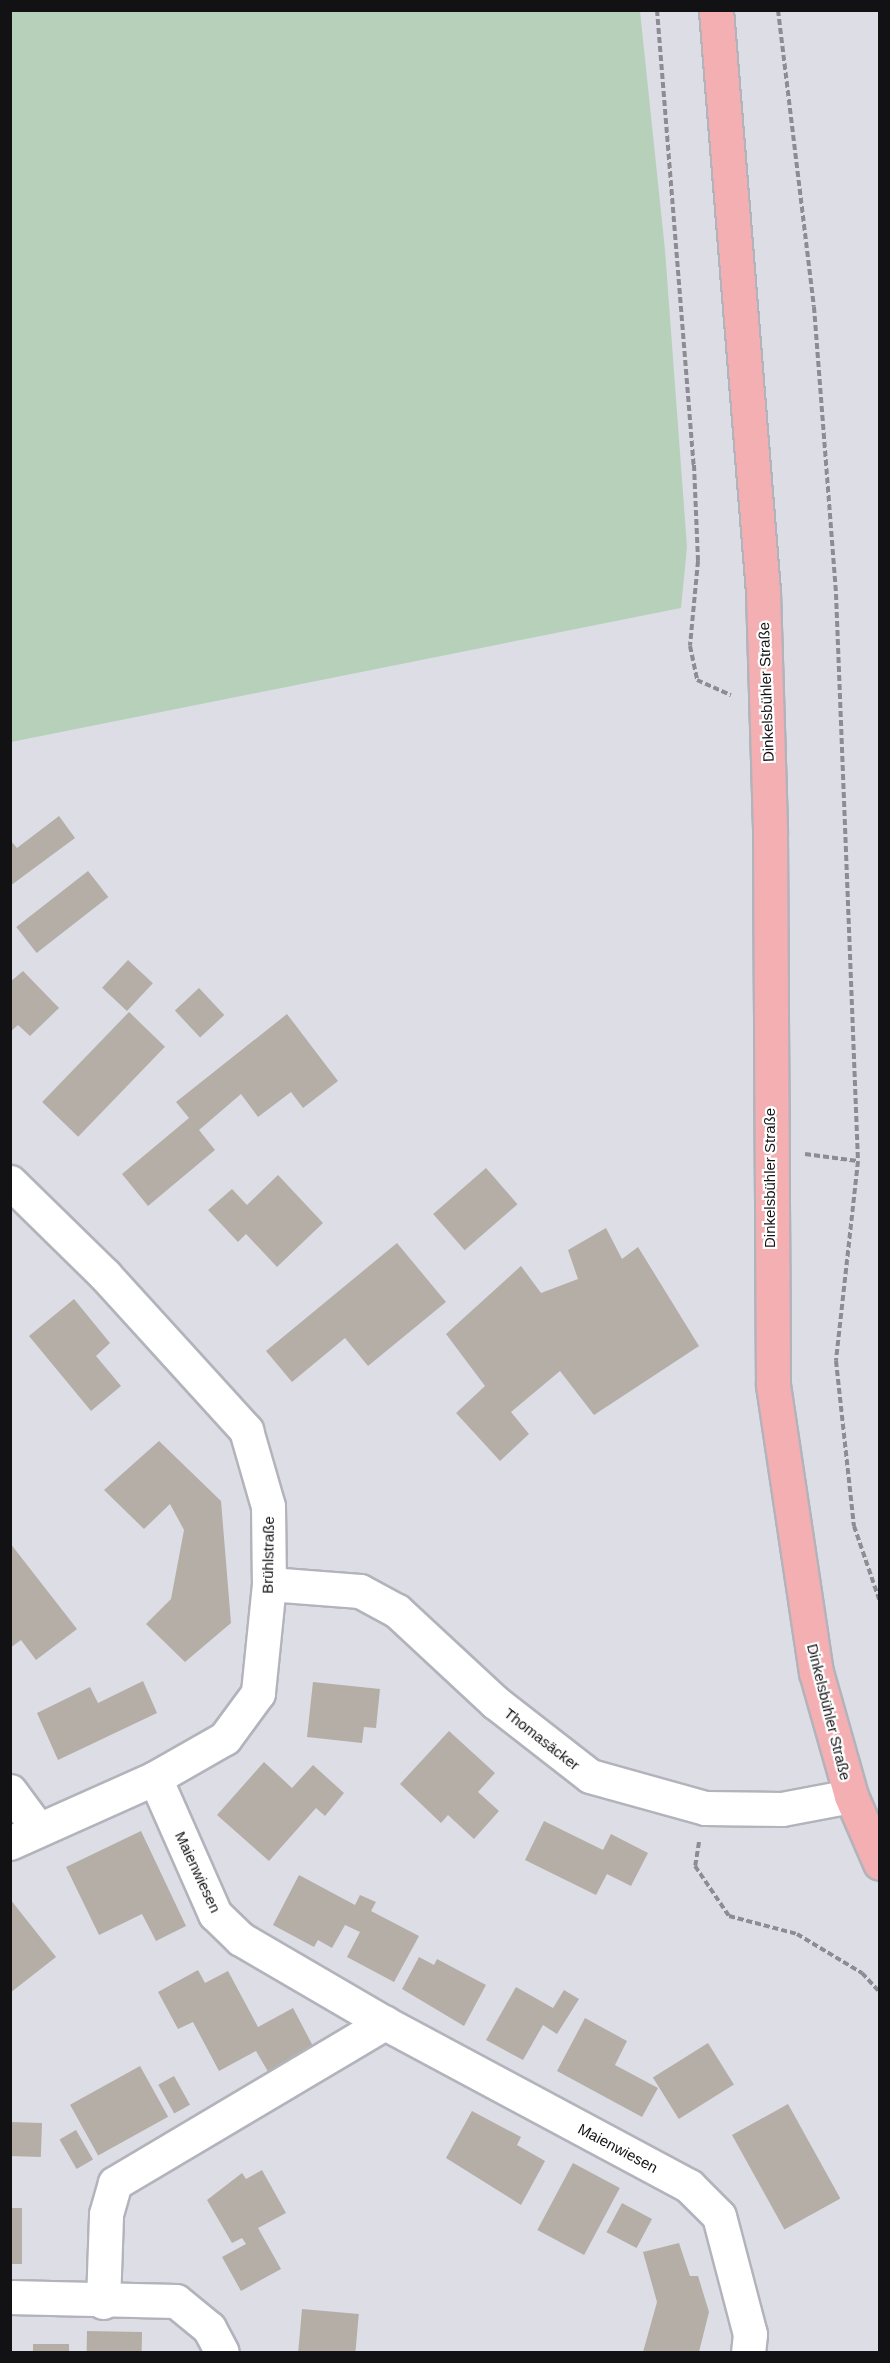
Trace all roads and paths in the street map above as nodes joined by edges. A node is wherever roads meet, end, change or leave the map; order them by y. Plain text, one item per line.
1 (657, 10) edge
2 (716, 10) edge
3 (778, 10) edge
4 (766, 704) junction
5 (770, 1150) junction
6 (858, 1161) junction
7 (10, 1182) edge
8 (269, 1584) junction
9 (879, 1602) edge
10 (155, 1778) junction
11 (10, 1791) edge
12 (851, 1796) junction
13 (705, 1808) junction
14 (24, 1836) edge
15 (879, 1863) edge
16 (879, 1992) edge
17 (385, 2023) junction
18 (10, 2297) edge
19 (103, 2302) junction
20 (222, 2352) edge
21 (748, 2352) edge

1 - 4 path
2 - 4 main road, Dinkelsbühler Straße
3 - 6 path
4 - 5 main road, Dinkelsbühler Straße
5 - 6 path
5 - 12 main road, Dinkelsbühler Straße
6 - 9 path
7 - 8 street, Brühlstraße
8 - 10 street, Brühlstraße
8 - 13 street, Thomasäcker
10 - 14 street, Brühlstraße
10 - 17 street, Maienwiesen
11 - 14 street
12 - 13 street, Thomasäcker
12 - 15 main road, Dinkelsbühler Straße
13 - 16 path
17 - 19 street
17 - 21 street, Maienwiesen
18 - 19 street
19 - 20 street

